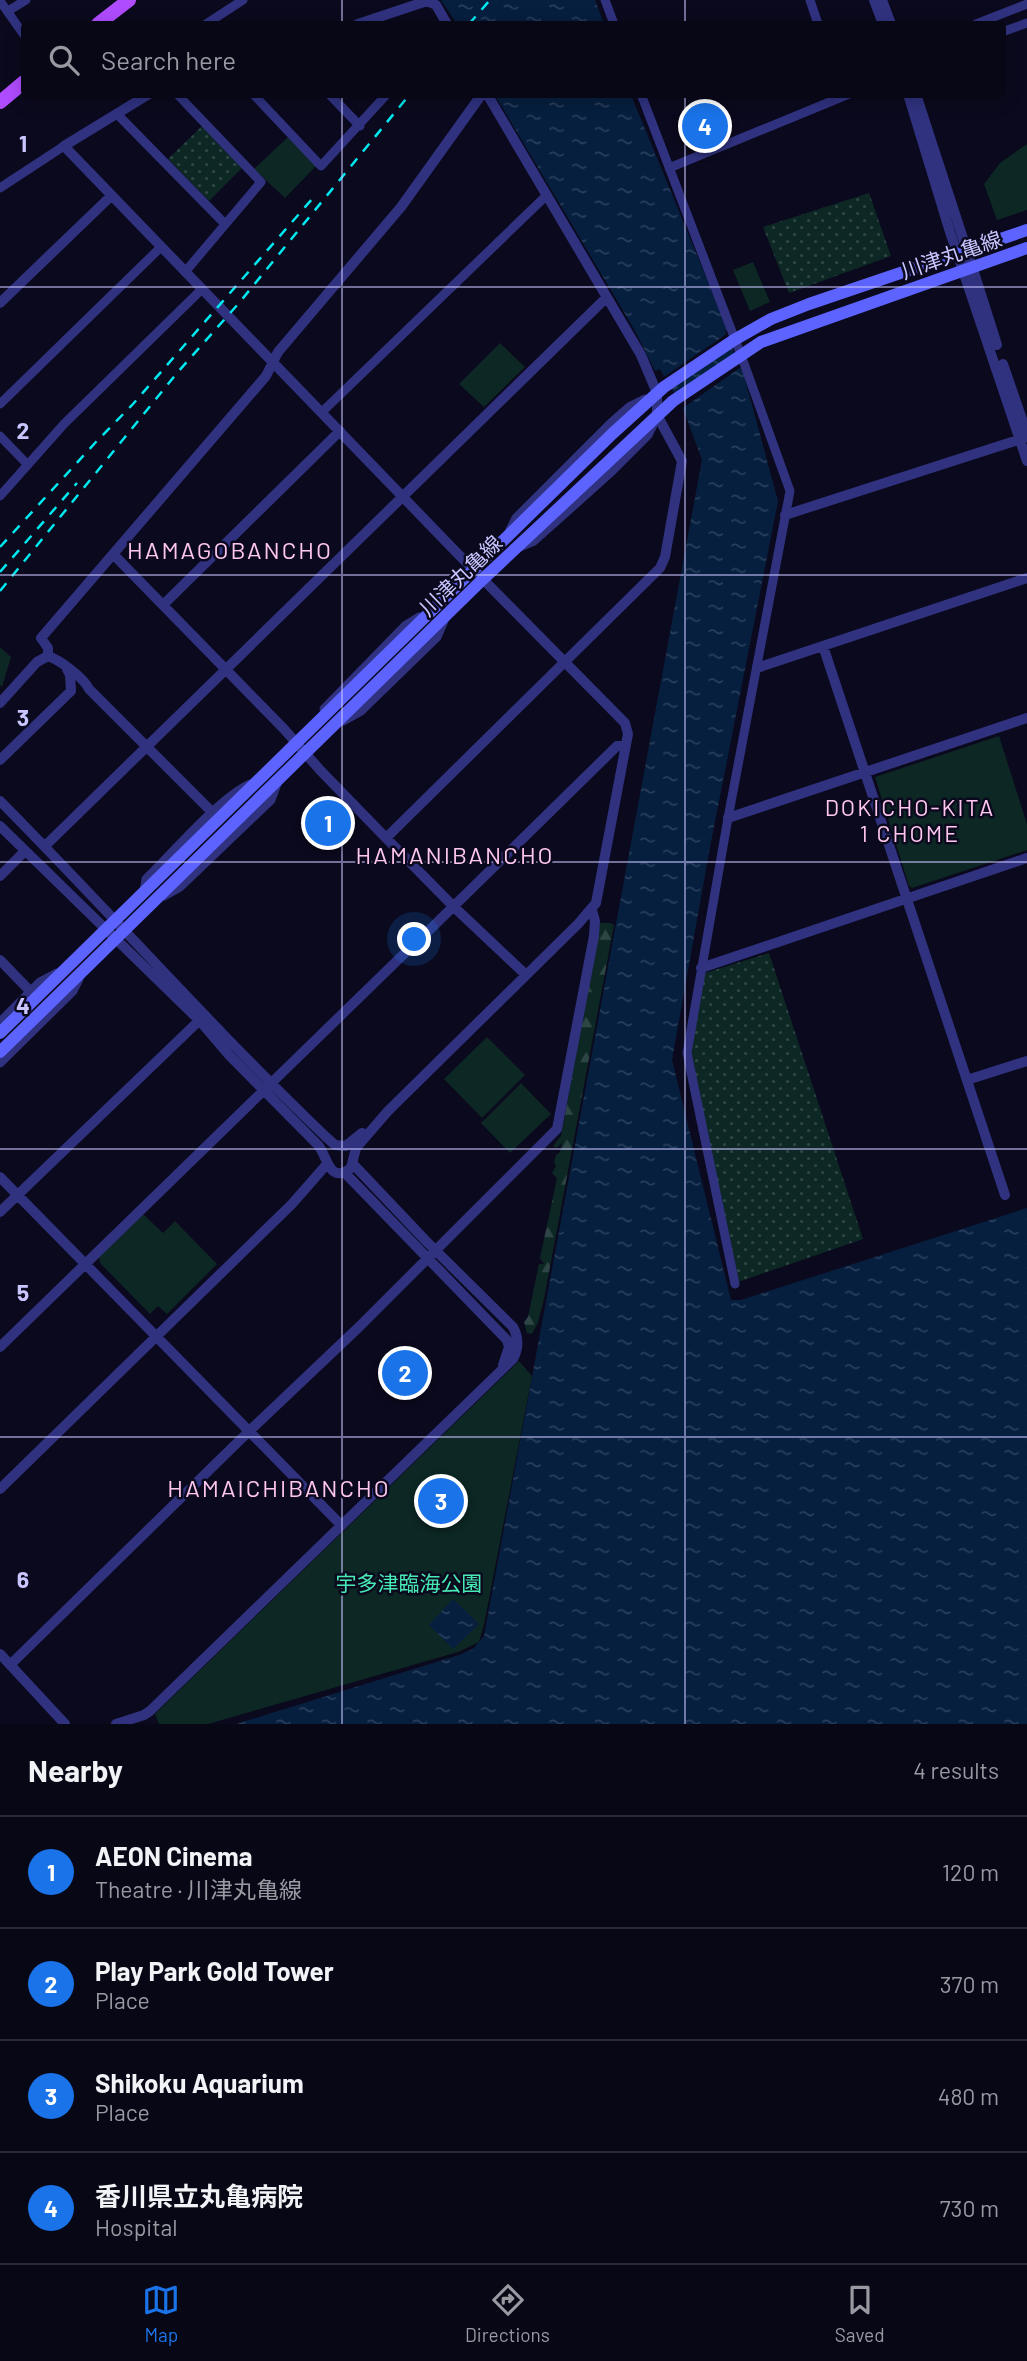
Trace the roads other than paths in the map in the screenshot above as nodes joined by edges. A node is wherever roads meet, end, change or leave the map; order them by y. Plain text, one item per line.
1 (26, 0) edge
2 (129, 0) edge
3 (243, 0) edge
4 (605, 0) edge
5 (810, 0) edge
6 (874, 0) edge
7 (882, 0) edge
8 (0, 1) edge
9 (426, 1) edge
10 (1023, 5) edge
11 (8, 11) junction
12 (102, 21) edge
13 (211, 21) edge
14 (367, 21) edge
15 (445, 21) edge
16 (613, 21) edge
17 (817, 21) edge
18 (882, 21) edge
19 (890, 21) edge
20 (983, 21) edge
21 (1026, 23) edge
22 (21, 30) edge
23 (1006, 31) edge
24 (21, 84) edge
25 (143, 98) edge
26 (181, 98) edge
27 (257, 98) edge
28 (333, 98) edge
29 (384, 98) edge
30 (481, 98) edge
31 (486, 98) edge
32 (643, 98) edge
33 (837, 98) edge
34 (909, 98) edge
35 (917, 98) edge
36 (0, 102) edge
37 (117, 114) junction
38 (360, 126) junction
39 (64, 146) junction
40 (669, 168) junction
41 (0, 188) edge
42 (547, 195) junction
43 (111, 196) junction
44 (225, 224) junction
45 (1027, 230) edge
46 (161, 247) junction
47 (1027, 248) edge
48 (962, 251) junction
49 (969, 268) junction
50 (185, 272) junction
51 (201, 290) junction
52 (606, 298) junction
53 (0, 303) edge
54 (733, 341) junction
55 (739, 356) junction
56 (273, 362) junction
57 (661, 390) junction
58 (0, 404) edge
59 (323, 412) junction
60 (657, 415) junction
61 (340, 431) junction
62 (0, 436) edge
63 (1025, 437) edge
64 (1027, 461) edge
65 (27, 464) junction
66 (403, 495) junction
67 (0, 496) edge
68 (785, 515) junction
69 (113, 554) junction
70 (479, 574) junction
71 (1027, 578) edge
72 (163, 605) junction
73 (443, 609) junction
74 (823, 646) junction
75 (48, 656) junction
76 (564, 662) junction
77 (757, 668) junction
78 (67, 669) junction
79 (227, 670) junction
80 (89, 689) junction
81 (71, 691) junction
82 (0, 703) edge
83 (1027, 718) edge
84 (625, 746) junction
85 (148, 747) junction
86 (302, 749) junction
87 (0, 760) edge
88 (865, 771) junction
89 (262, 779) junction
90 (0, 801) edge
91 (214, 813) junction
92 (728, 818) junction
93 (0, 826) edge
94 (386, 838) junction
95 (45, 846) junction
96 (25, 851) junction
97 (1027, 858) edge
98 (0, 876) edge
99 (144, 893) junction
100 (906, 898) junction
101 (453, 906) junction
102 (592, 910) junction
103 (116, 920) junction
104 (116, 933) junction
105 (0, 960) edge
106 (66, 968) junction
107 (701, 968) junction
108 (82, 971) junction
109 (526, 975) junction
110 (30, 992) junction
111 (203, 1018) junction
112 (0, 1022) edge
113 (0, 1033) edge
114 (0, 1052) edge
115 (1027, 1061) edge
116 (0, 1063) edge
117 (967, 1080) junction
118 (268, 1086) junction
119 (347, 1152) junction
120 (333, 1166) junction
121 (0, 1177) edge
122 (18, 1195) junction
123 (1005, 1195) dead end
124 (0, 1212) edge
125 (432, 1255) junction
126 (85, 1264) junction
127 (736, 1284) dead end
128 (513, 1327) junction
129 (157, 1336) junction
130 (504, 1336) junction
131 (0, 1348) edge
132 (502, 1368) junction
133 (248, 1432) junction
134 (0, 1489) edge
135 (341, 1525) junction
136 (0, 1654) edge
137 (10, 1665) junction
138 (65, 1724) edge
139 (116, 1724) edge

1 - 11 street
2 - 12 main road
3 - 13 street
4 - 16 street
5 - 17 street
6 - 18 street
7 - 19 street
8 - 11 street
9 - 14 street
9 - 15 street
10 - 20 street
10 - 21 street
11 - 22 street
21 - 23 street
24 - 36 main road
25 - 37 street
26 - 44 street
27 - 38 street
28 - 38 street
29 - 38 street
30 - 56 street
31 - 42 street
32 - 40 street
33 - 40 street
34 - 48 street
35 - 48 street
37 - 39 street
37 - 44 street
39 - 41 street
39 - 43 street
40 - 54 street
42 - 52 street
42 - 59 street
43 - 46 street
43 - 53 street
44 - 50 street
45 - 48 main road, 川津丸亀線
46 - 50 street
46 - 58 street
47 - 49 main road, 川津丸亀線
48 - 49 street
48 - 54 main road, 川津丸亀線
49 - 55 main road, 川津丸亀線
49 - 63 street
50 - 51 street
51 - 56 street
51 - 65 street
52 - 57 street
52 - 66 street
54 - 55 street
54 - 57 main road, 川津丸亀線
55 - 60 main road, 川津丸亀線
55 - 68 street
56 - 59 street
56 - 69 street
57 - 60 street
57 - 70 main road, 川津丸亀線
59 - 61 street
60 - 70 main road, 川津丸亀線
60 - 76 street
61 - 66 street
61 - 72 street
62 - 65 street
63 - 64 street
63 - 68 street
65 - 67 street
66 - 70 street
66 - 79 street
68 - 77 street
69 - 72 street
69 - 75 street
70 - 73 main road, 川津丸亀線
70 - 76 street
71 - 74 street
72 - 79 street
73 - 86 main road, 川津丸亀線
73 - 86 main road, 川津丸亀線
74 - 77 street
74 - 88 street
75 - 78 street
75 - 82 street
76 - 84 street
76 - 94 street
77 - 92 street
78 - 80 street
78 - 81 street
79 - 85 street
79 - 86 street
80 - 81 street
80 - 85 street
81 - 87 street
83 - 88 street
84 - 101 street
84 - 102 street
85 - 91 street
85 - 95 street
86 - 89 main road, 川津丸亀線
86 - 94 street
86 - 104 main road, 川津丸亀線
88 - 92 street
88 - 100 street
89 - 91 street
89 - 99 main road, 川津丸亀線
90 - 95 street
91 - 99 street
92 - 107 street
93 - 96 street
94 - 101 street
95 - 103 street
96 - 98 street
96 - 104 street
97 - 100 street
99 - 103 main road, 川津丸亀線
100 - 107 street
100 - 117 street
101 - 109 street
101 - 118 street
102 - 109 street
102 - 125 street
103 - 104 main road, 川津丸亀線
104 - 106 main road, 川津丸亀線
104 - 108 main road, 川津丸亀線
104 - 111 street
105 - 110 street
106 - 110 street
106 - 113 main road, 川津丸亀線
107 - 127 street
108 - 114 main road, 川津丸亀線
108 - 116 street
109 - 119 street
110 - 112 street
111 - 118 street
111 - 122 street
115 - 117 street
117 - 123 street
118 - 119 street
118 - 120 street
118 - 126 street
119 - 120 street
119 - 120 street
119 - 125 street
120 - 125 street
120 - 129 street
121 - 122 street
122 - 124 street
122 - 126 street
125 - 128 street
125 - 130 street
125 - 133 street
126 - 129 street
126 - 131 street
128 - 130 street
128 - 132 street
129 - 133 street
129 - 134 street
130 - 132 street
132 - 135 street
133 - 135 street
133 - 137 street
135 - 139 street
136 - 137 street
137 - 138 street

